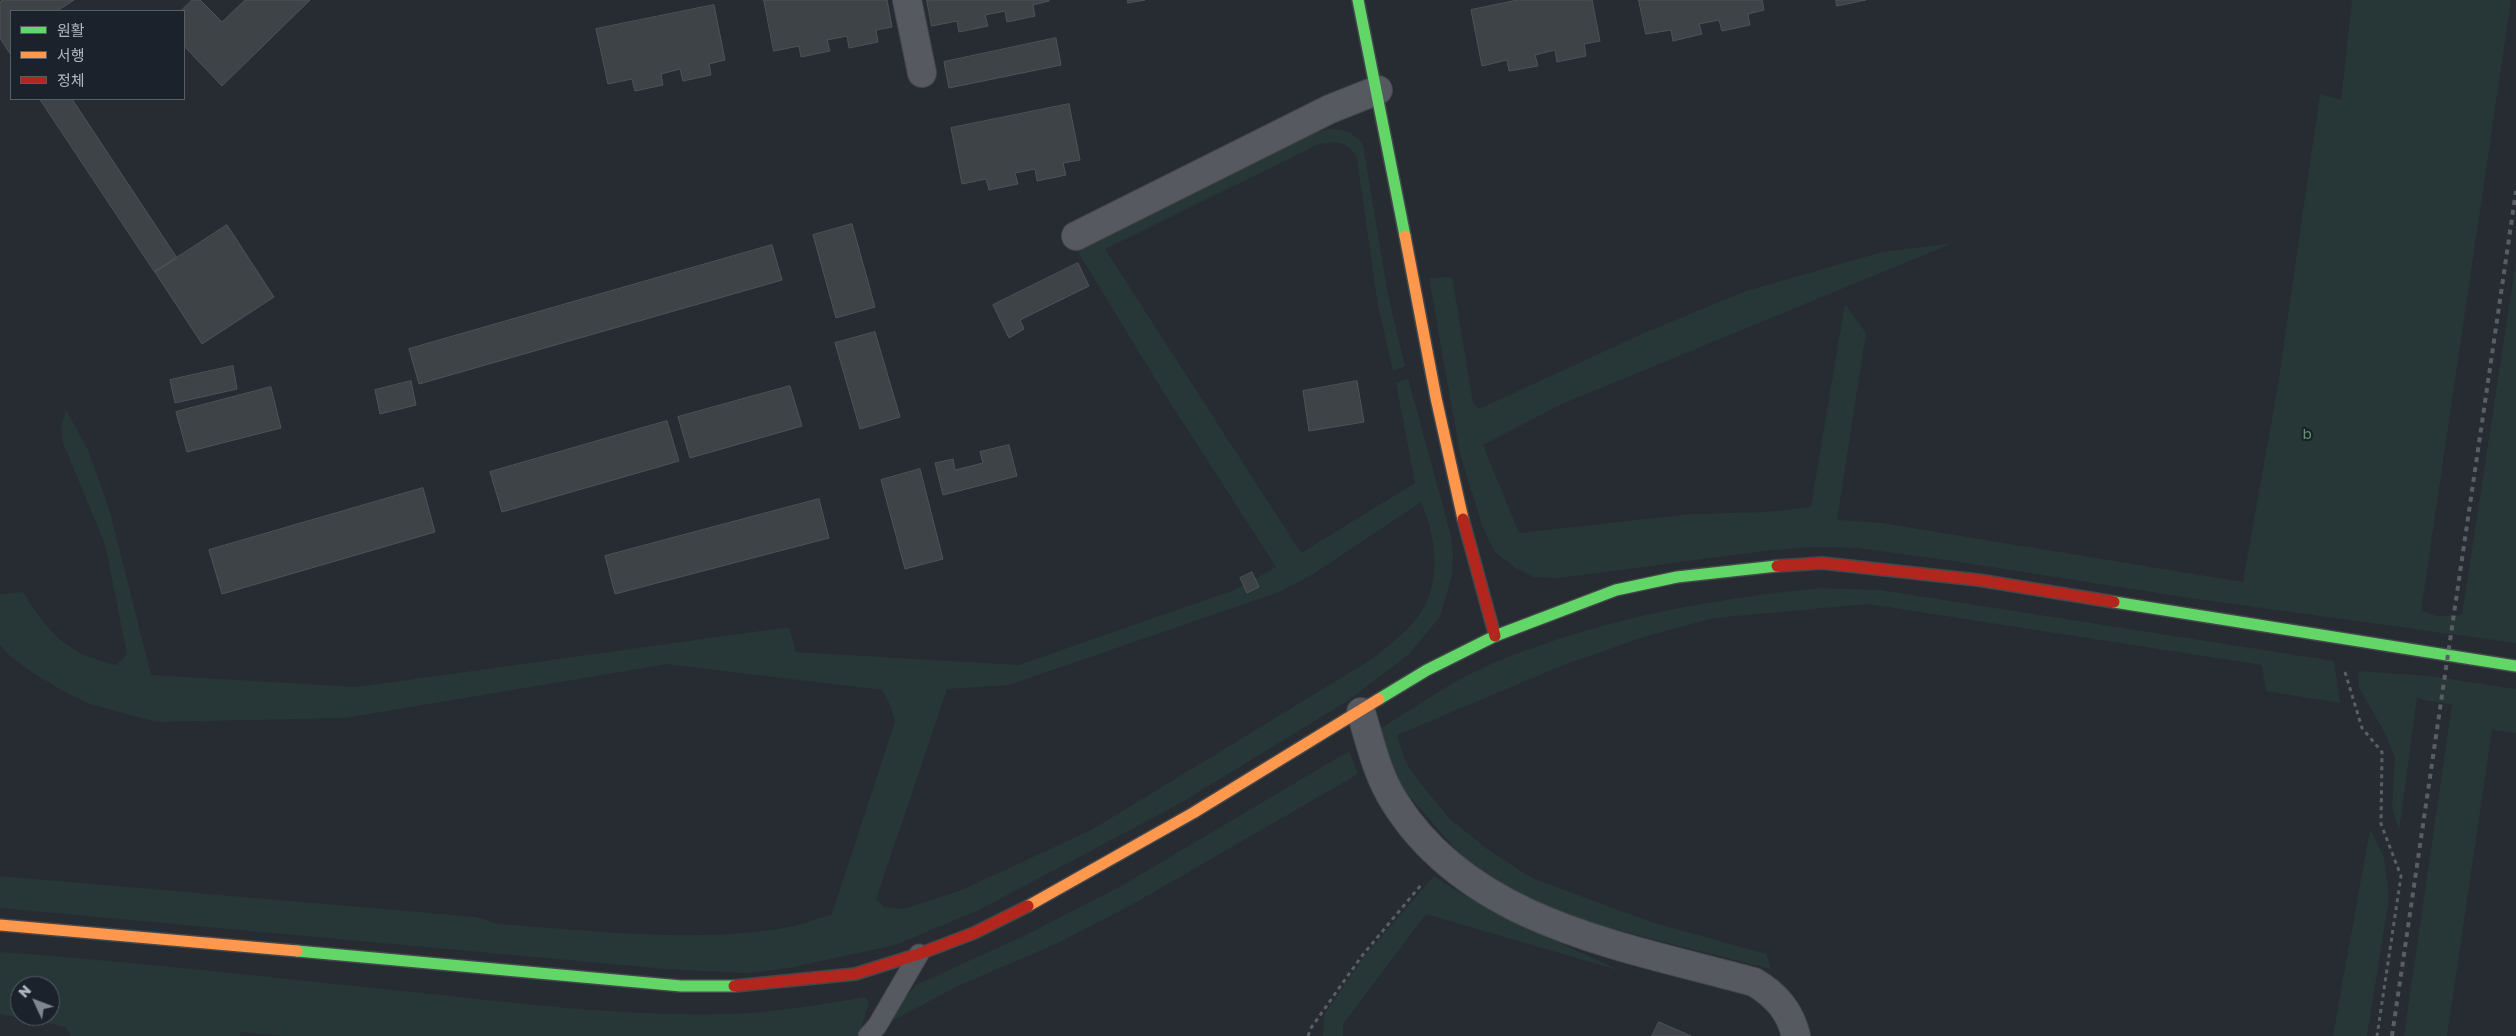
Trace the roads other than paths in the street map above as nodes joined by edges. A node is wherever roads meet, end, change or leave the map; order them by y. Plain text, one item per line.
1 (908, 0) edge
2 (1358, 0) edge
3 (922, 73) dead end
4 (1378, 90) junction
5 (1076, 236) dead end
6 (1495, 636) junction
7 (2516, 666) edge
8 (1361, 712) junction
9 (0, 925) edge
10 (919, 954) junction
11 (868, 1036) edge
12 (1796, 1036) edge

1 - 3 street
2 - 4 street
4 - 5 street
4 - 6 street
6 - 7 street
6 - 8 street
8 - 10 street
8 - 12 street
9 - 10 street
10 - 11 lane

